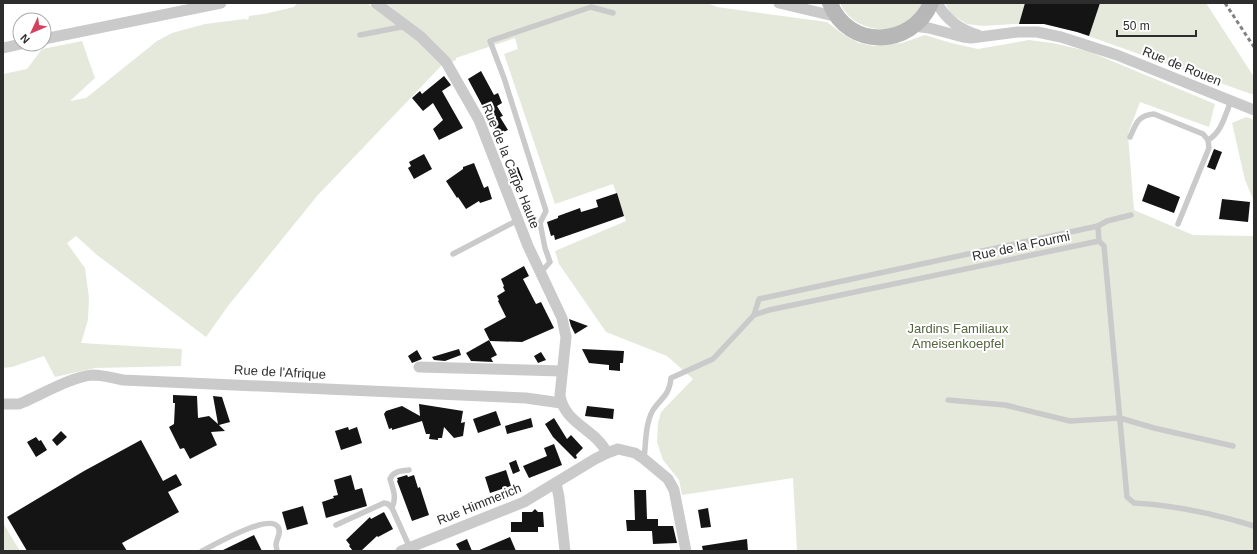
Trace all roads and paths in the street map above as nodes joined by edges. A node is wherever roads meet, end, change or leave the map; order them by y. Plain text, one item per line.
1 (221, 3) edge
2 (376, 3) edge
3 (778, 3) edge
4 (830, 3) edge
5 (931, 3) edge
6 (937, 3) edge
7 (613, 13) dead end
8 (838, 17) junction
9 (406, 26) junction
10 (914, 26) junction
11 (360, 35) dead end
12 (982, 36) junction
13 (52, 37) edge
14 (1231, 101) junction
15 (1254, 110) edge
16 (1130, 137) dead end
17 (1208, 140) junction
18 (1131, 215) dead end
19 (518, 220) junction
20 (1178, 224) dead end
21 (1098, 226) junction
22 (1099, 241) junction
23 (453, 254) dead end
24 (541, 272) junction
25 (754, 315) junction
26 (419, 367) dead end
27 (562, 371) junction
28 (948, 400) dead end
29 (561, 403) junction
30 (3, 404) edge
31 (1120, 418) junction
32 (1233, 446) dead end
33 (607, 453) junction
34 (644, 459) junction
35 (410, 470) dead end
36 (556, 483) junction
37 (392, 508) junction
38 (336, 525) dead end
39 (1254, 526) edge
40 (406, 549) edge
41 (202, 551) edge
42 (277, 551) edge
43 (566, 551) edge
44 (686, 551) edge

1 - 13 street
2 - 9 street, Rue de la Carpe Haute
3 - 8 street
4 - 8 main road
5 - 10 main road
6 - 12 street, Rue de Rouen
7 - 24 lane
8 - 10 main road
9 - 11 lane
9 - 19 street, Rue de la Carpe Haute
10 - 12 street, Rue de Rouen
12 - 14 street, Rue de Rouen
14 - 15 street, Rue de Rouen
14 - 17 lane
16 - 17 lane
17 - 20 lane
18 - 21 lane
19 - 23 lane
19 - 24 street, Rue de la Carpe Haute
21 - 22 lane
21 - 25 lane
22 - 25 lane, Rue de la Fourmi
22 - 31 lane
24 - 27 street, Rue de la Carpe Haute
25 - 34 lane, Rue de la Fourmi
26 - 27 street
27 - 29 street, Rue de la Carpe Haute
28 - 31 lane
29 - 30 street, Rue de l'Afrique
29 - 33 street
31 - 32 lane
31 - 39 lane
33 - 34 street
33 - 36 street, Rue Himmerich
34 - 44 street
35 - 37 lane
36 - 40 street, Rue Himmerich
36 - 43 street
37 - 38 lane
37 - 40 lane
41 - 42 lane

